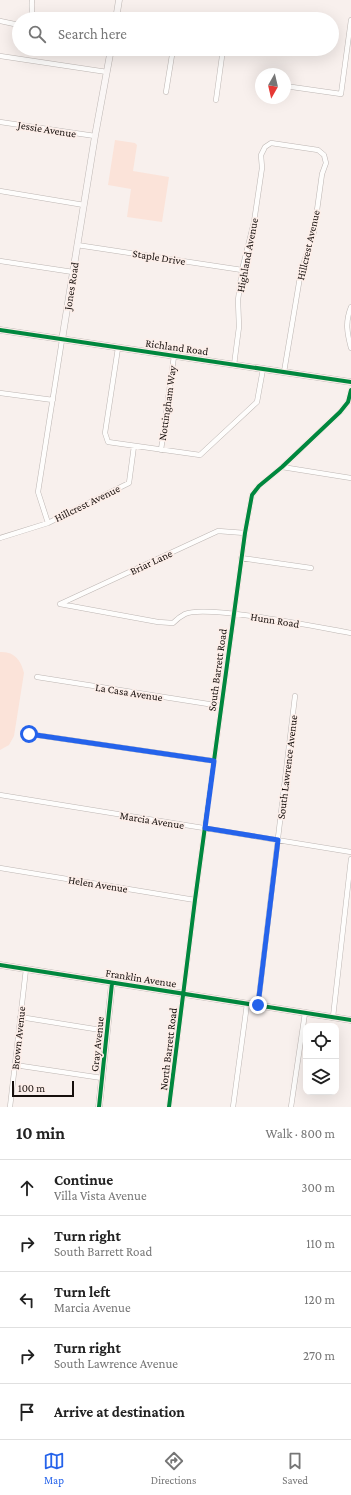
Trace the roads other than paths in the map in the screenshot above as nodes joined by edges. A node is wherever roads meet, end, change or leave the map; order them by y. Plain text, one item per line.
1 (32, 0) edge
2 (120, 0) edge
3 (33, 12) edge
4 (117, 12) edge
5 (351, 20) edge
6 (0, 22) edge
7 (12, 24) edge
8 (0, 56) edge
9 (110, 56) edge
10 (172, 56) edge
11 (222, 56) edge
12 (107, 72) junction
13 (291, 87) edge
14 (166, 92) dead end
15 (216, 100) dead end
16 (0, 122) edge
17 (95, 136) junction
18 (265, 147) joint
19 (0, 191) edge
20 (84, 205) junction
21 (77, 245) junction
22 (0, 261) edge
23 (242, 270) junction
24 (73, 272) junction
25 (351, 307) edge
26 (0, 330) edge
27 (62, 340) junction
28 (118, 348) junction
29 (351, 348) edge
30 (174, 356) junction
31 (234, 365) junction
32 (263, 369) junction
33 (284, 372) junction
34 (351, 382) edge
35 (351, 390) edge
36 (0, 393) edge
37 (53, 400) junction
38 (134, 446) junction
39 (160, 450) junction
40 (282, 467) junction
41 (351, 478) edge
42 (48, 523) junction
43 (245, 533) junction
44 (0, 538) edge
45 (241, 558) junction
46 (311, 568) dead end
47 (60, 604) joint
48 (234, 614) junction
49 (351, 633) edge
50 (37, 677) dead end
51 (295, 696) dead end
52 (221, 706) junction
53 (29, 734) dead end
54 (214, 761) junction
55 (0, 795) edge
56 (205, 828) junction
57 (278, 840) junction
58 (351, 852) edge
59 (351, 859) edge
60 (0, 868) edge
61 (195, 900) junction
62 (0, 964) edge
63 (26, 969) junction
64 (112, 983) junction
65 (184, 994) junction
66 (247, 1004) junction
67 (258, 1005) junction
68 (305, 1013) junction
69 (20, 1017) junction
70 (333, 1017) junction
71 (351, 1020) edge
72 (107, 1031) junction
73 (15, 1065) junction
74 (102, 1078) junction
75 (10, 1107) edge
76 (99, 1107) edge
77 (170, 1107) edge
78 (234, 1107) edge
79 (291, 1107) edge

1 - 3 street
2 - 4 street
5 - 13 street
6 - 7 street
8 - 12 street
9 - 12 street, Jones Road
10 - 14 street
11 - 15 street
12 - 17 street, Jones Road
16 - 17 street, Jessie Avenue
17 - 20 street, Jones Road
18 - 23 street, Highland Avenue
18 - 33 street, Hillcrest Avenue
19 - 20 street
20 - 21 street, Jones Road
21 - 23 street, Staple Drive
21 - 24 street, Jones Road
22 - 24 street
23 - 31 street, Highland Avenue
24 - 27 street, Jones Road
25 - 29 street
26 - 27 street, Richland Road
27 - 28 street, Richland Road
27 - 37 street, Jones Road
28 - 30 street, Richland Road
28 - 38 street
30 - 31 street, Richland Road
30 - 39 street, Nottingham Way
31 - 32 street, Richland Road
32 - 33 street, Richland Road
32 - 39 street
33 - 34 street, Richland Road
35 - 40 street, South Barrett Road
36 - 37 street
37 - 42 street, Jones Road
38 - 39 street
38 - 42 street, Hillcrest Avenue
40 - 41 street
40 - 43 street, South Barrett Road
42 - 44 street, Hillcrest Avenue
43 - 45 street, South Barrett Road
43 - 47 street, Briar Lane
45 - 46 street
45 - 48 street, South Barrett Road
47 - 48 street, Hunn Road
48 - 49 street, Hunn Road
48 - 52 street, South Barrett Road
50 - 52 street, La Casa Avenue
51 - 57 street, South Lawrence Avenue
52 - 54 street, South Barrett Road
53 - 54 street
54 - 56 street, South Barrett Road
55 - 56 street, Marcia Avenue
56 - 57 street, Marcia Avenue
56 - 61 street, South Barrett Road
57 - 58 street, Marcia Avenue
57 - 67 street, South Lawrence Avenue
59 - 70 street
60 - 61 street, Helen Avenue
61 - 65 street, South Barrett Road
62 - 63 street, Franklin Avenue
63 - 64 street, Franklin Avenue
63 - 69 street, Brown Avenue
64 - 65 street, Franklin Avenue
64 - 72 street, Gray Avenue
65 - 66 street, Franklin Avenue
65 - 77 street, North Barrett Road
66 - 67 street, Franklin Avenue
66 - 78 street
67 - 68 street, Franklin Avenue
68 - 70 street, Franklin Avenue
68 - 79 street
69 - 72 street
69 - 73 street, Brown Avenue
70 - 71 street, Franklin Avenue
72 - 74 street, Gray Avenue
73 - 74 street
73 - 75 street, Brown Avenue
74 - 76 street, Gray Avenue

